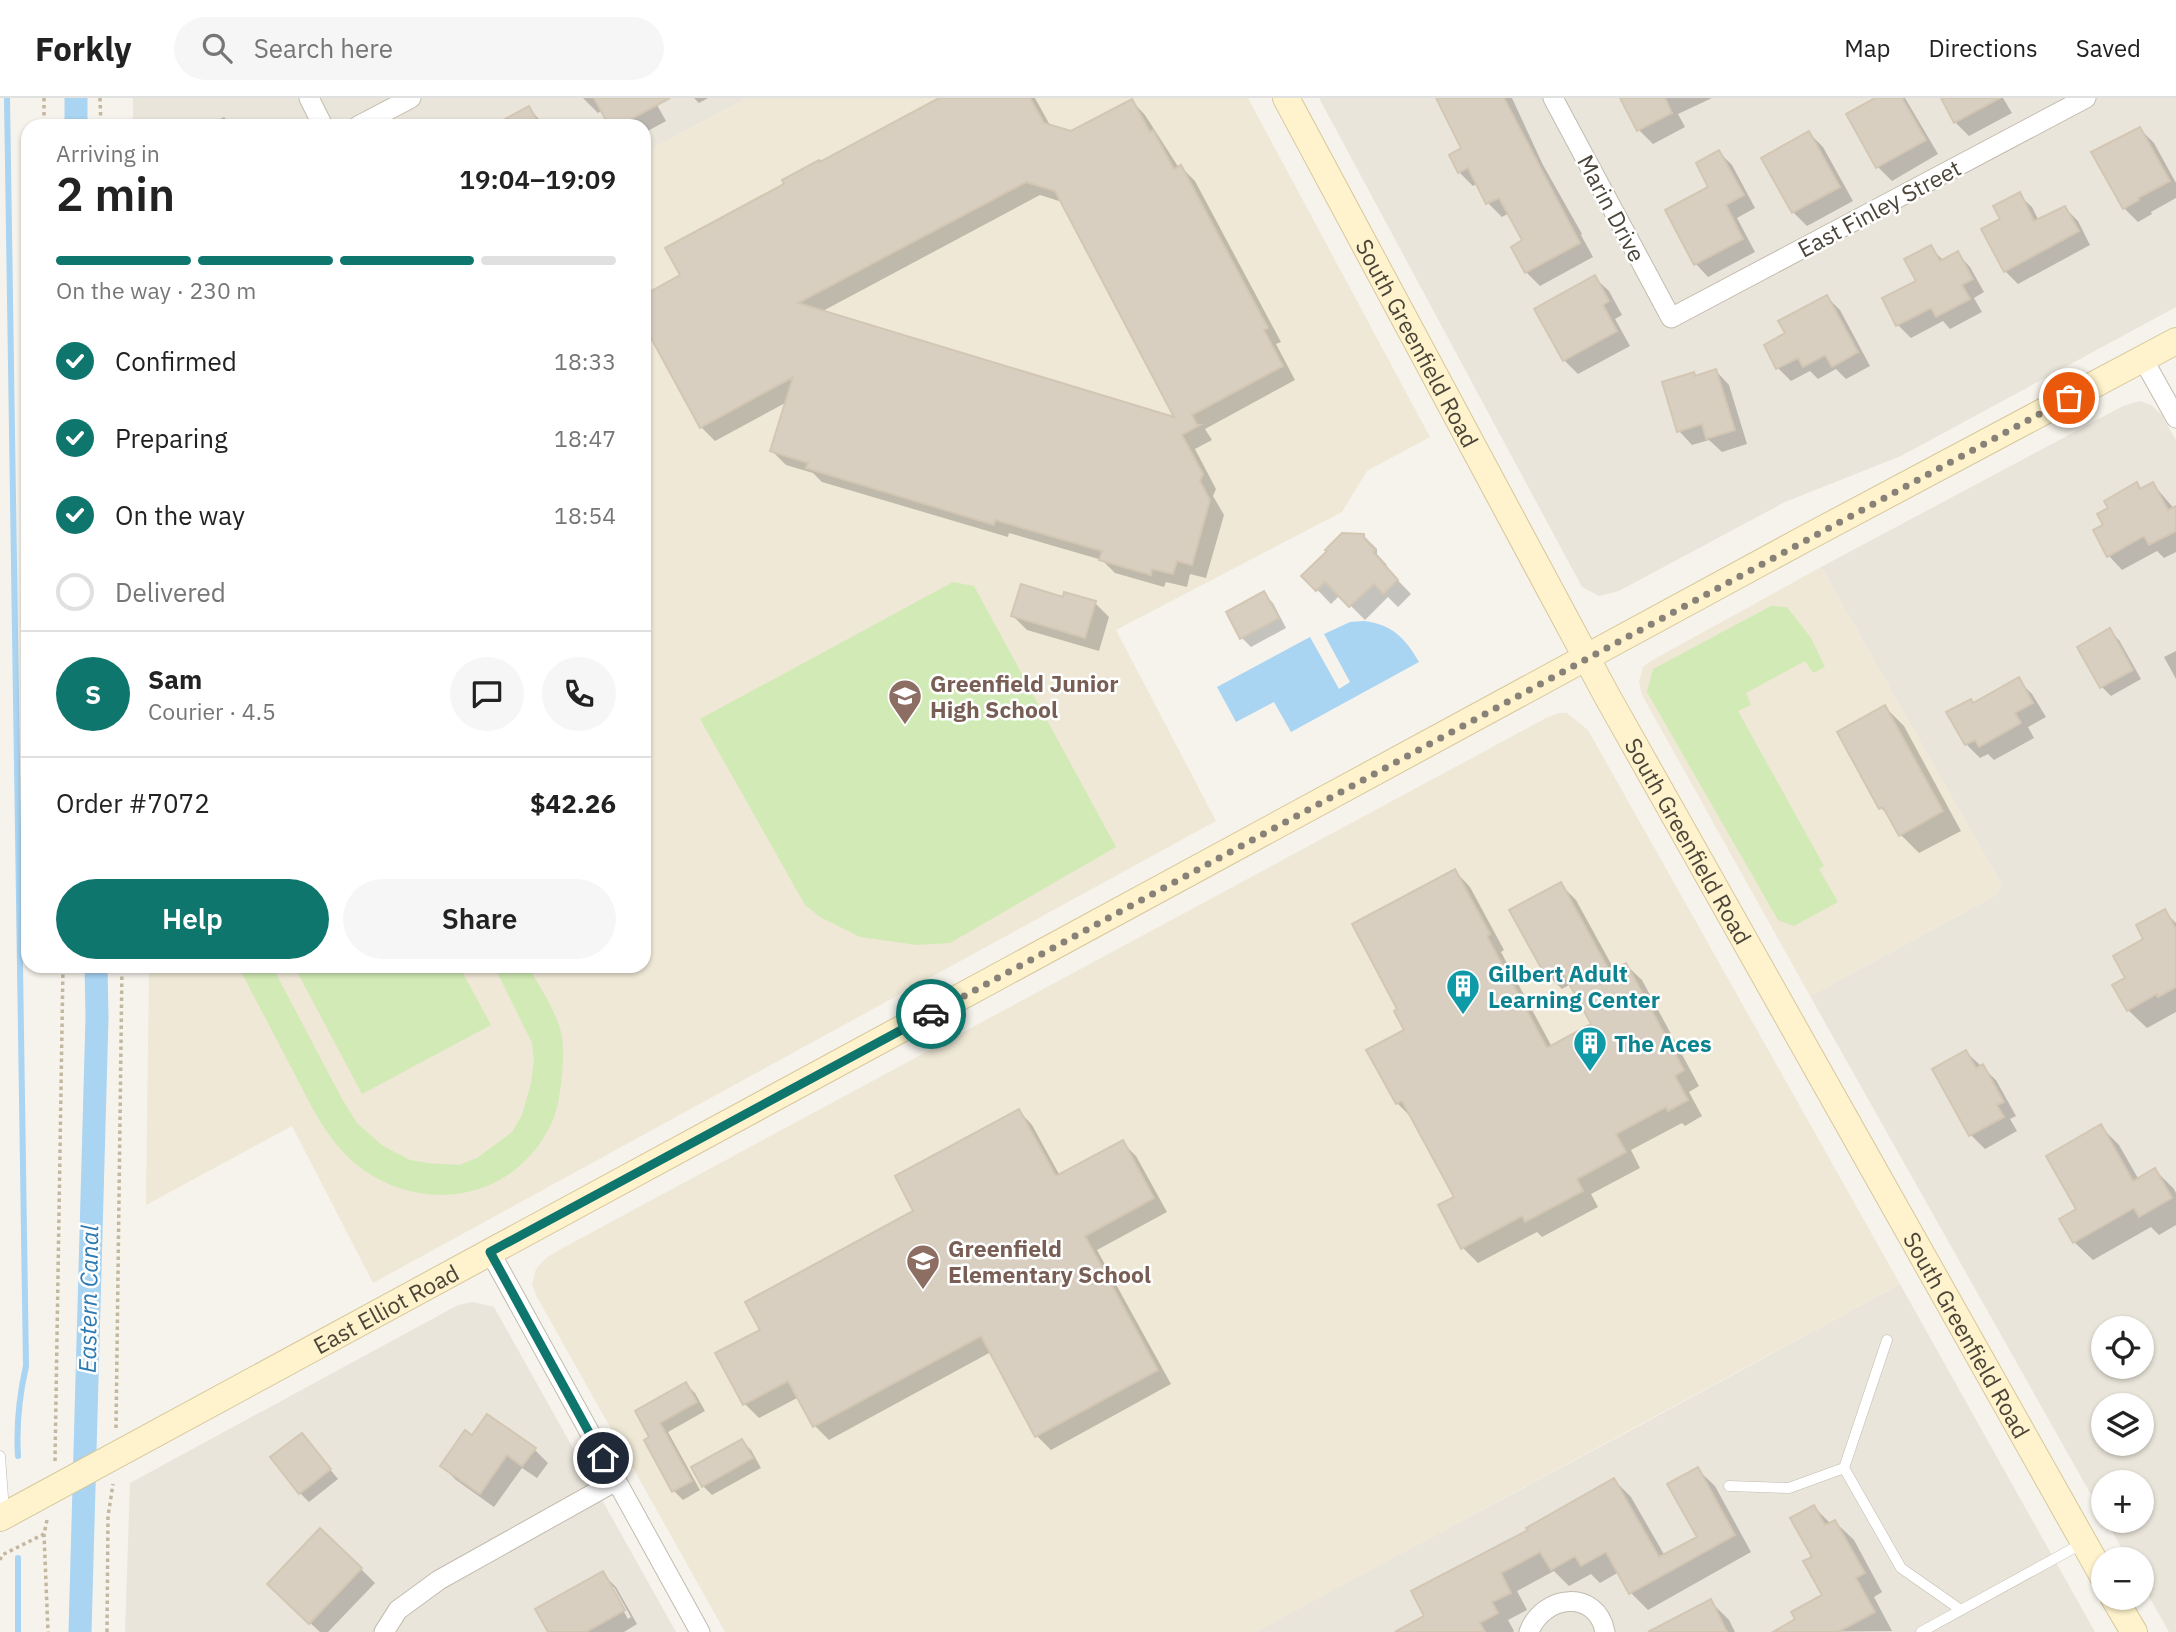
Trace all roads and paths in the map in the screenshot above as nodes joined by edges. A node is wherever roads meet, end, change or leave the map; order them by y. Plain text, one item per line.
1 (44, 98) edge
2 (100, 98) edge
3 (309, 98) edge
4 (411, 98) edge
5 (1286, 98) edge
6 (1553, 98) edge
7 (2086, 98) edge
8 (44, 119) edge
9 (101, 119) edge
10 (320, 119) edge
11 (371, 119) edge
12 (1671, 318) joint
13 (2176, 341) edge
14 (2143, 359) junction
15 (2176, 418) edge
16 (1587, 659) junction
17 (63, 973) edge
18 (122, 973) edge
19 (490, 1252) junction
20 (1887, 1340) dead end
21 (0, 1456) edge
22 (110, 1457) junction
23 (1844, 1468) junction
24 (616, 1481) junction
25 (60, 1485) junction
26 (1729, 1486) dead end
27 (2, 1517) edge
28 (44, 1534) junction
29 (2084, 1543) junction
30 (2091, 1555) edge
31 (0, 1560) edge
32 (1961, 1610) junction
33 (2122, 1610) edge
34 (48, 1632) edge
35 (107, 1632) edge
36 (384, 1632) edge
37 (700, 1632) edge
38 (1529, 1632) edge
39 (1605, 1632) edge
40 (1921, 1632) edge
41 (2134, 1632) edge

1 - 8 path
2 - 9 path
3 - 10 street
4 - 11 street
5 - 16 main road, South Greenfield Road
6 - 12 street, Marin Drive
7 - 12 street, East Finley Street
13 - 14 main road, East Elliot Road
14 - 15 street
14 - 16 main road, East Elliot Road
16 - 19 main road, East Elliot Road
16 - 29 main road, South Greenfield Road
17 - 25 path
18 - 22 path
19 - 22 main road, East Elliot Road
19 - 24 street
20 - 23 lane
21 - 27 lane
22 - 25 main road, East Elliot Road
22 - 35 path
23 - 26 lane
23 - 32 lane
24 - 36 street
24 - 37 street
25 - 27 main road, East Elliot Road
25 - 28 path
28 - 31 path
28 - 34 path
29 - 30 main road, South Greenfield Road
29 - 32 lane
32 - 40 lane
33 - 41 main road
38 - 39 street

